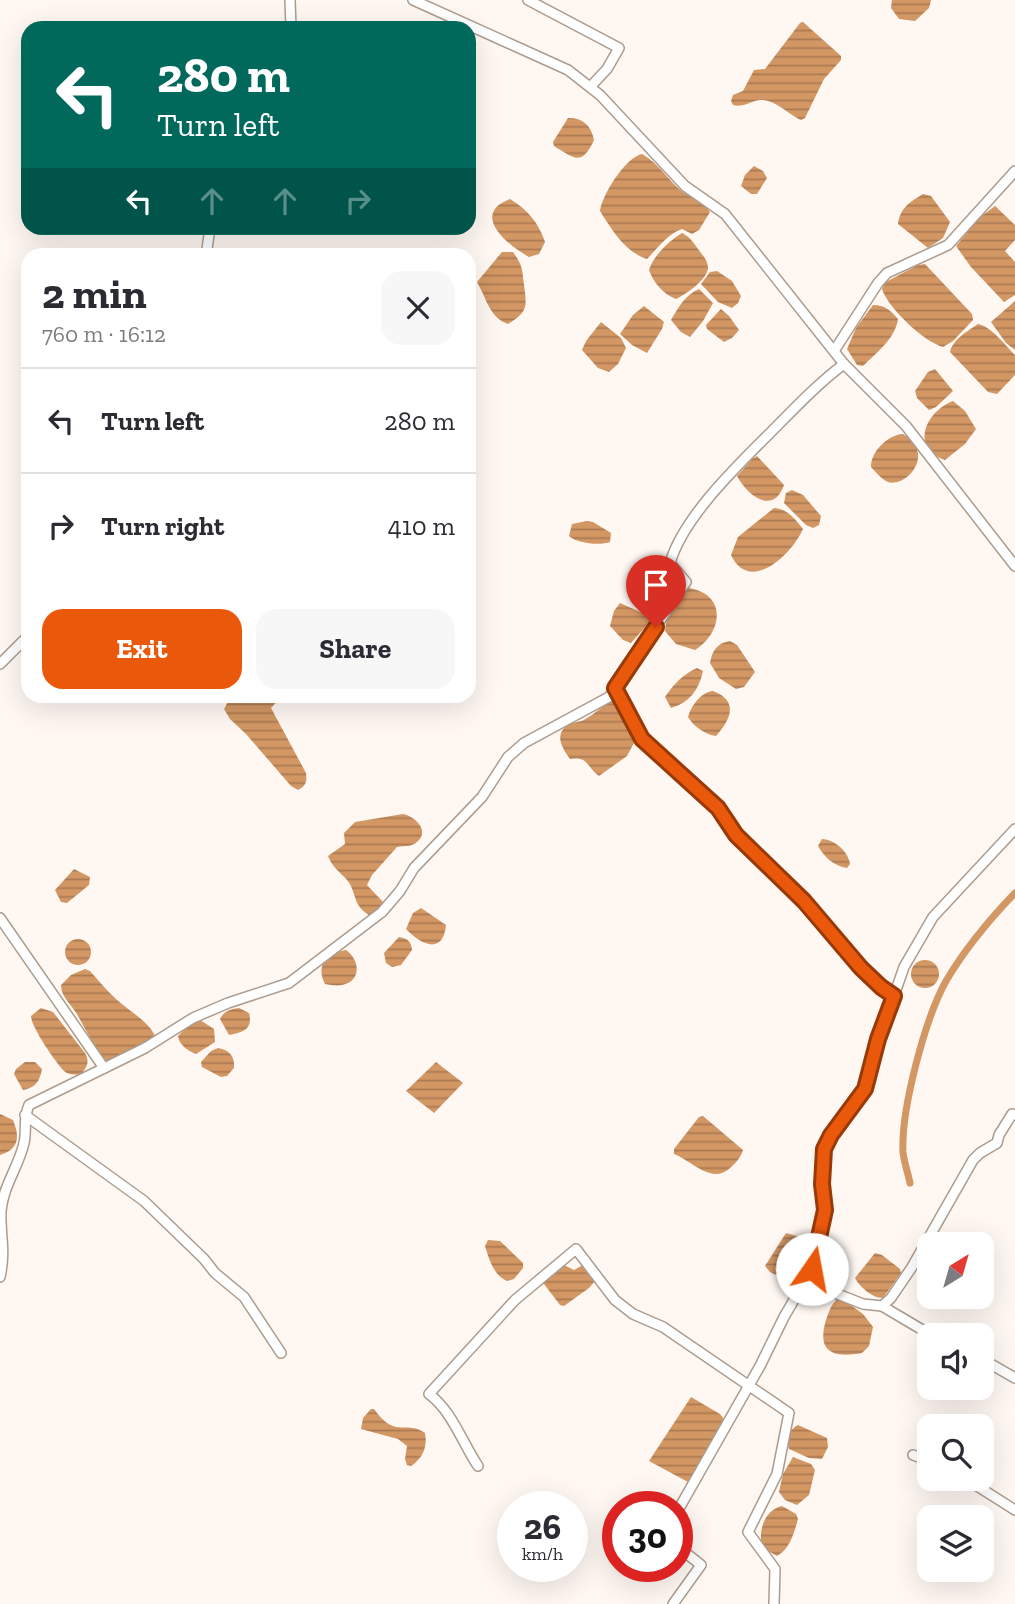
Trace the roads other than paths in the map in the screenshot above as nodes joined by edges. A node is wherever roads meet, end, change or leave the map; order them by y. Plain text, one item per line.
1 (290, 0) edge
2 (413, 0) edge
3 (528, 0) edge
4 (291, 21) edge
5 (460, 21) edge
6 (476, 28) edge
7 (591, 86) junction
8 (1015, 171) edge
9 (834, 351) junction
10 (844, 364) junction
11 (1015, 566) edge
12 (21, 643) edge
13 (0, 664) edge
14 (615, 688) junction
15 (1015, 829) edge
16 (0, 918) edge
17 (894, 996) junction
18 (104, 1068) junction
19 (25, 1115) junction
20 (1015, 1115) edge
21 (0, 1277) edge
22 (808, 1277) junction
23 (882, 1306) junction
24 (917, 1327) edge
25 (281, 1353) dead end
26 (994, 1366) edge
27 (1015, 1378) edge
28 (748, 1387) junction
29 (913, 1455) dead end
30 (917, 1456) edge
31 (478, 1466) dead end
32 (689, 1491) edge
33 (985, 1491) edge
34 (1015, 1510) edge
35 (693, 1559) edge
36 (693, 1576) edge
37 (689, 1582) edge
38 (673, 1604) edge
39 (774, 1604) edge

1 - 4 street
2 - 5 street
3 - 7 street
6 - 7 street
7 - 9 street
8 - 9 street
9 - 10 street
10 - 11 street
10 - 14 street
12 - 13 street
14 - 17 street
14 - 18 street
15 - 17 street
16 - 18 street
17 - 22 street
18 - 19 street
19 - 21 street
19 - 25 street
20 - 23 street
22 - 23 street
22 - 28 street
23 - 24 street
26 - 27 street
28 - 31 street
28 - 32 street
28 - 39 street
29 - 30 street
33 - 34 street
35 - 36 street
37 - 38 street

